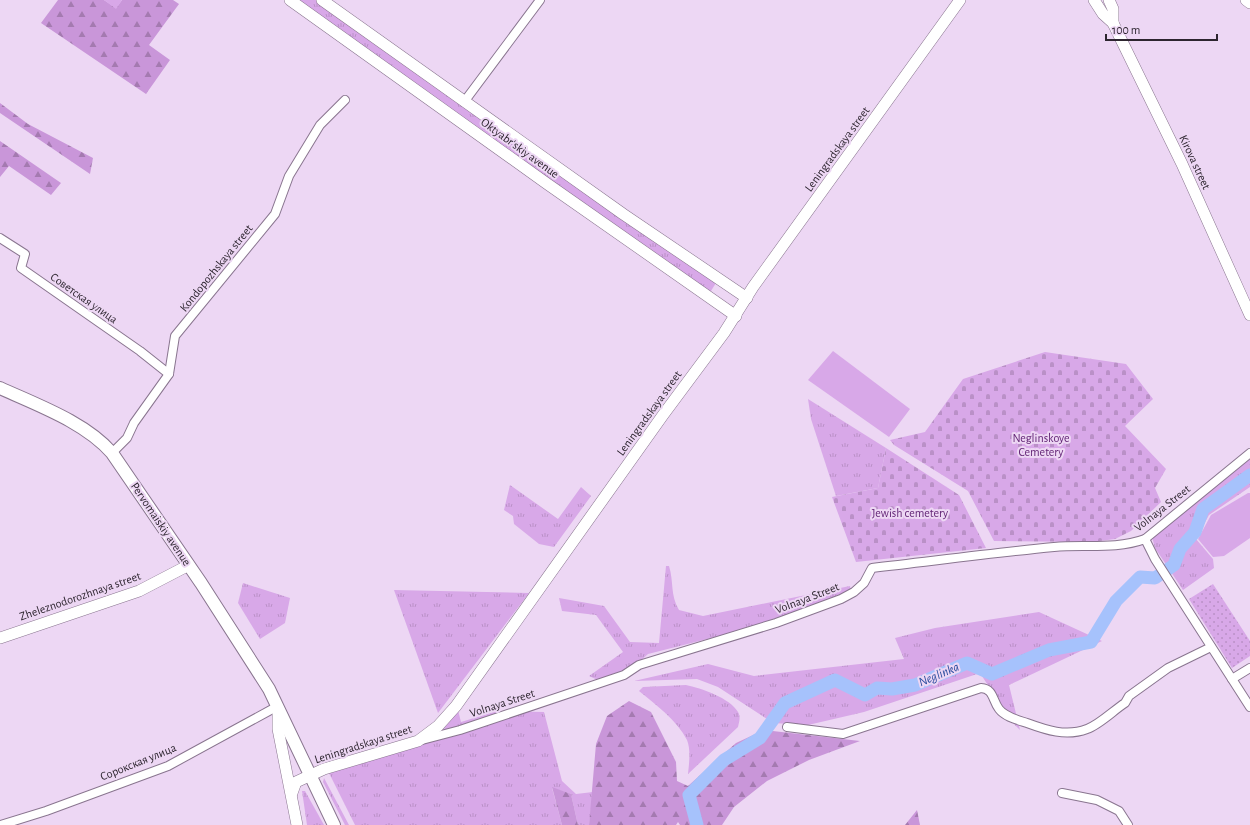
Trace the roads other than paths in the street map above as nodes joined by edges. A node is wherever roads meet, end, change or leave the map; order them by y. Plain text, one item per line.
1 (290, 0) edge
2 (322, 0) edge
3 (540, 0) edge
4 (960, 0) edge
5 (1094, 0) edge
6 (1109, 0) edge
7 (1246, 0) edge
8 (1250, 3) edge
9 (342, 15) junction
10 (1113, 23) junction
11 (331, 29) junction
12 (345, 100) dead end
13 (464, 102) junction
14 (0, 238) edge
15 (747, 298) junction
16 (1250, 315) edge
17 (736, 316) junction
18 (168, 374) junction
19 (0, 388) edge
20 (112, 453) junction
21 (1250, 453) edge
22 (1145, 539) junction
23 (189, 565) junction
24 (0, 638) edge
25 (1211, 647) junction
26 (1250, 668) edge
27 (1232, 679) junction
28 (278, 706) junction
29 (1250, 707) edge
30 (787, 727) dead end
31 (418, 740) junction
32 (309, 776) junction
33 (292, 793) junction
34 (1062, 793) dead end
35 (1, 825) edge
36 (297, 825) edge
37 (334, 825) edge
38 (1128, 825) edge

1 - 11 main road, Oktyabr'skiy avenue
2 - 9 main road, Oktyabr'skiy avenue
3 - 13 street
4 - 15 main road, Leningradskaya street
5 - 10 main road, Kirova street
6 - 10 main road, Kirova street
7 - 8 main road
9 - 11 main road
9 - 13 main road, Oktyabr'skiy avenue
10 - 16 main road, Kirova street
11 - 17 main road, Oktyabr'skiy avenue
12 - 18 street, Kondopozhskaya street
13 - 15 main road, Oktyabr'skiy avenue
14 - 18 street, Советская улица
15 - 17 main road, Leningradskaya street
17 - 31 main road, Leningradskaya street
18 - 20 street, Kondopozhskaya street
19 - 20 main road, Pervomaiskiy avenue
20 - 23 main road, Pervomaiskiy avenue
21 - 22 street, Volnaya Street
22 - 25 street
22 - 31 street, Volnaya Street
23 - 24 main road, Zheleznodorozhnaya street
23 - 28 main road, Pervomaiskiy avenue
25 - 27 street
25 - 30 street
26 - 27 street
27 - 29 street
28 - 32 main road, Pervomaiskiy avenue
28 - 33 main road
28 - 35 street, Сорокская улица
31 - 32 main road, Leningradskaya street
32 - 33 main road, Leningradskaya street
32 - 37 main road, Pervomaiskiy avenue
33 - 36 main road
34 - 38 street

